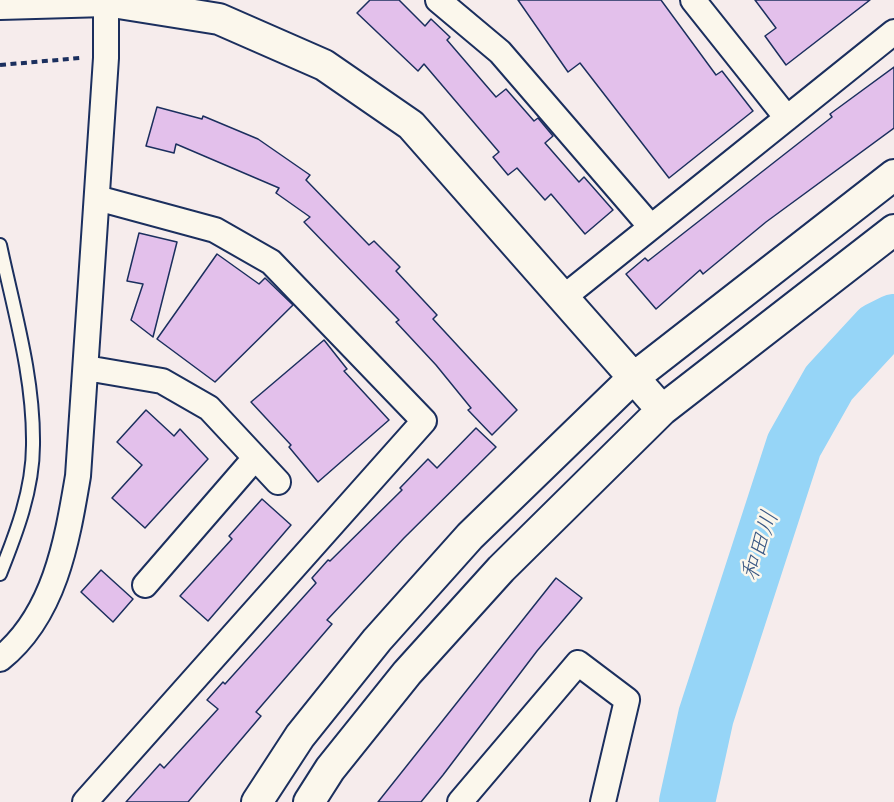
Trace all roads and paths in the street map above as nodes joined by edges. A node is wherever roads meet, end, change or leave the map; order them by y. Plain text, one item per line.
1 (106, 0) edge
2 (438, 0) edge
3 (693, 0) edge
4 (0, 4) edge
5 (894, 32) edge
6 (106, 58) junction
7 (0, 65) edge
8 (787, 118) junction
9 (894, 175) edge
10 (97, 198) junction
11 (651, 228) junction
12 (894, 230) edge
13 (0, 245) edge
14 (564, 297) junction
15 (86, 368) junction
16 (632, 379) junction
17 (662, 411) junction
18 (255, 458) junction
19 (278, 482) dead end
20 (0, 574) edge
21 (145, 585) dead end
22 (0, 659) edge
23 (85, 802) edge
24 (257, 802) edge
25 (309, 802) edge
26 (460, 802) edge
27 (603, 802) edge

1 - 4 street
1 - 6 street
1 - 14 street
2 - 11 street
3 - 8 street
5 - 8 street
6 - 7 path
6 - 10 street
8 - 11 street
9 - 16 street
10 - 15 street
10 - 23 street
11 - 14 street
12 - 17 street
13 - 20 lane
14 - 16 street
15 - 18 street
15 - 22 street
16 - 17 street
16 - 24 street
17 - 25 street
18 - 19 street
18 - 21 street
26 - 27 street

